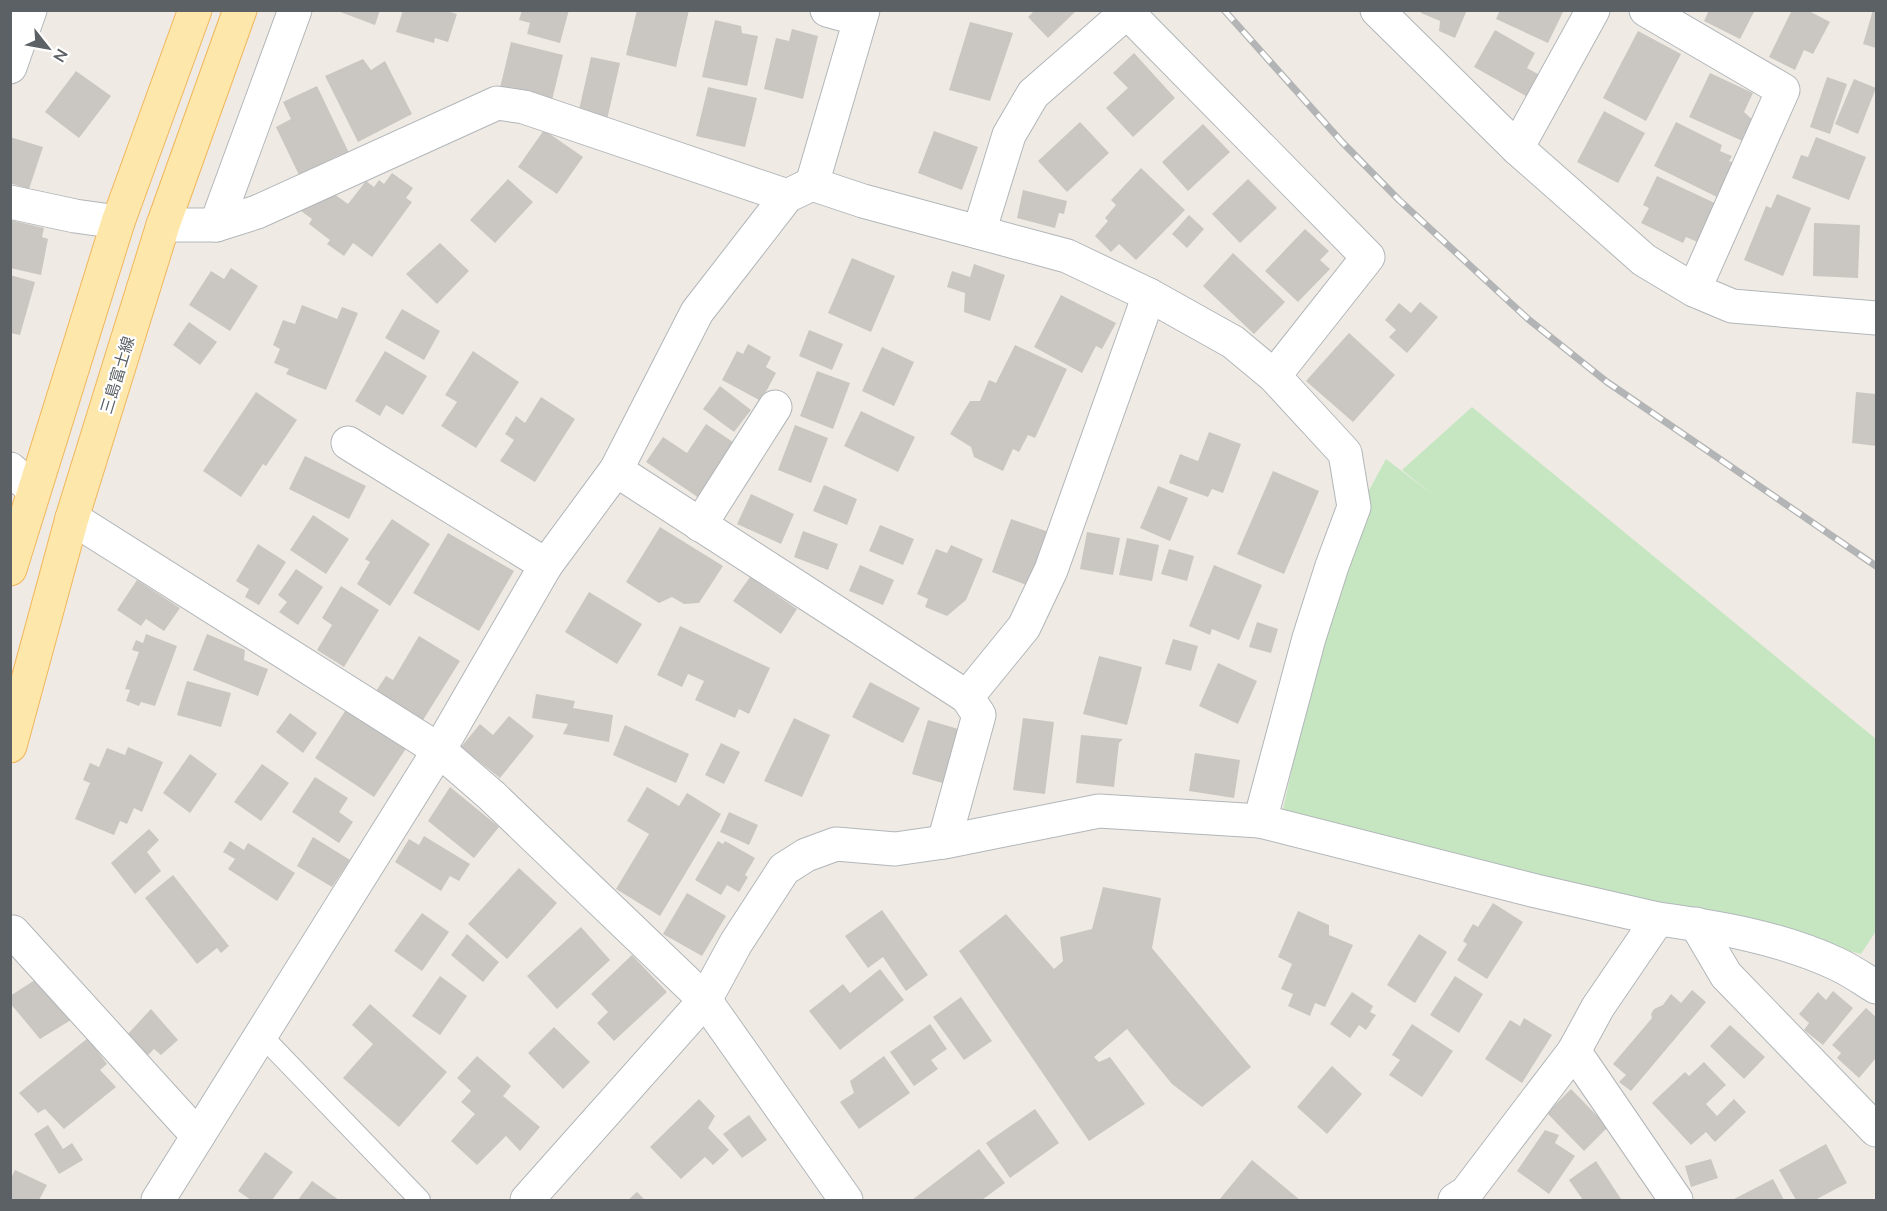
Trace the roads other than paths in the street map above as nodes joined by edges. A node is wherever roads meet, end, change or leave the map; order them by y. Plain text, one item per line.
1 (30, 10) edge
2 (195, 10) edge
3 (240, 10) edge
4 (295, 10) edge
5 (827, 10) edge
6 (1377, 10) edge
7 (1593, 10) edge
8 (1646, 10) edge
9 (862, 15) edge
10 (10, 67) edge
11 (1517, 148) junction
12 (800, 190) junction
13 (10, 201) edge
14 (118, 222) junction
15 (163, 225) junction
16 (216, 225) junction
17 (979, 232) junction
18 (1694, 290) junction
19 (1149, 295) junction
20 (1876, 318) edge
21 (1274, 376) junction
22 (775, 407) dead end
23 (348, 443) dead end
24 (616, 470) junction
25 (22, 480) edge
26 (72, 518) junction
27 (700, 525) junction
28 (546, 565) junction
29 (10, 569) edge
30 (967, 697) junction
31 (10, 746) edge
32 (439, 750) junction
33 (1260, 821) junction
34 (944, 842) junction
35 (1658, 919) junction
36 (1696, 924) junction
37 (13, 932) dead end
38 (1876, 987) edge
39 (705, 1000) junction
40 (261, 1035) junction
41 (1574, 1051) junction
42 (1876, 1130) edge
43 (198, 1136) junction
44 (1464, 1198) edge
45 (158, 1200) edge
46 (420, 1200) edge
47 (527, 1200) edge
48 (846, 1200) edge
49 (1676, 1200) edge

1 - 10 street
2 - 14 main road
3 - 15 main road, 三島富士線
4 - 16 street
5 - 9 street
6 - 11 street
7 - 11 street
8 - 18 street
9 - 12 street
11 - 18 street
12 - 16 street
12 - 17 street
12 - 24 street
13 - 14 street
14 - 25 main road
15 - 16 street
15 - 26 main road, 三島富士線
17 - 19 street
17 - 21 street
18 - 20 street
19 - 21 street
19 - 30 street
21 - 33 street
22 - 27 street
23 - 28 street
24 - 27 street
24 - 28 street
25 - 29 main road
26 - 31 main road, 三島富士線
26 - 32 street
27 - 30 street
28 - 32 street
30 - 34 street
32 - 39 street
32 - 40 street
33 - 34 street
33 - 35 street
34 - 39 street
35 - 36 street
35 - 41 street
36 - 38 street
36 - 42 street
37 - 43 street
39 - 47 street
39 - 48 street
40 - 43 street
40 - 46 lane
41 - 44 street
41 - 49 street
43 - 45 street

